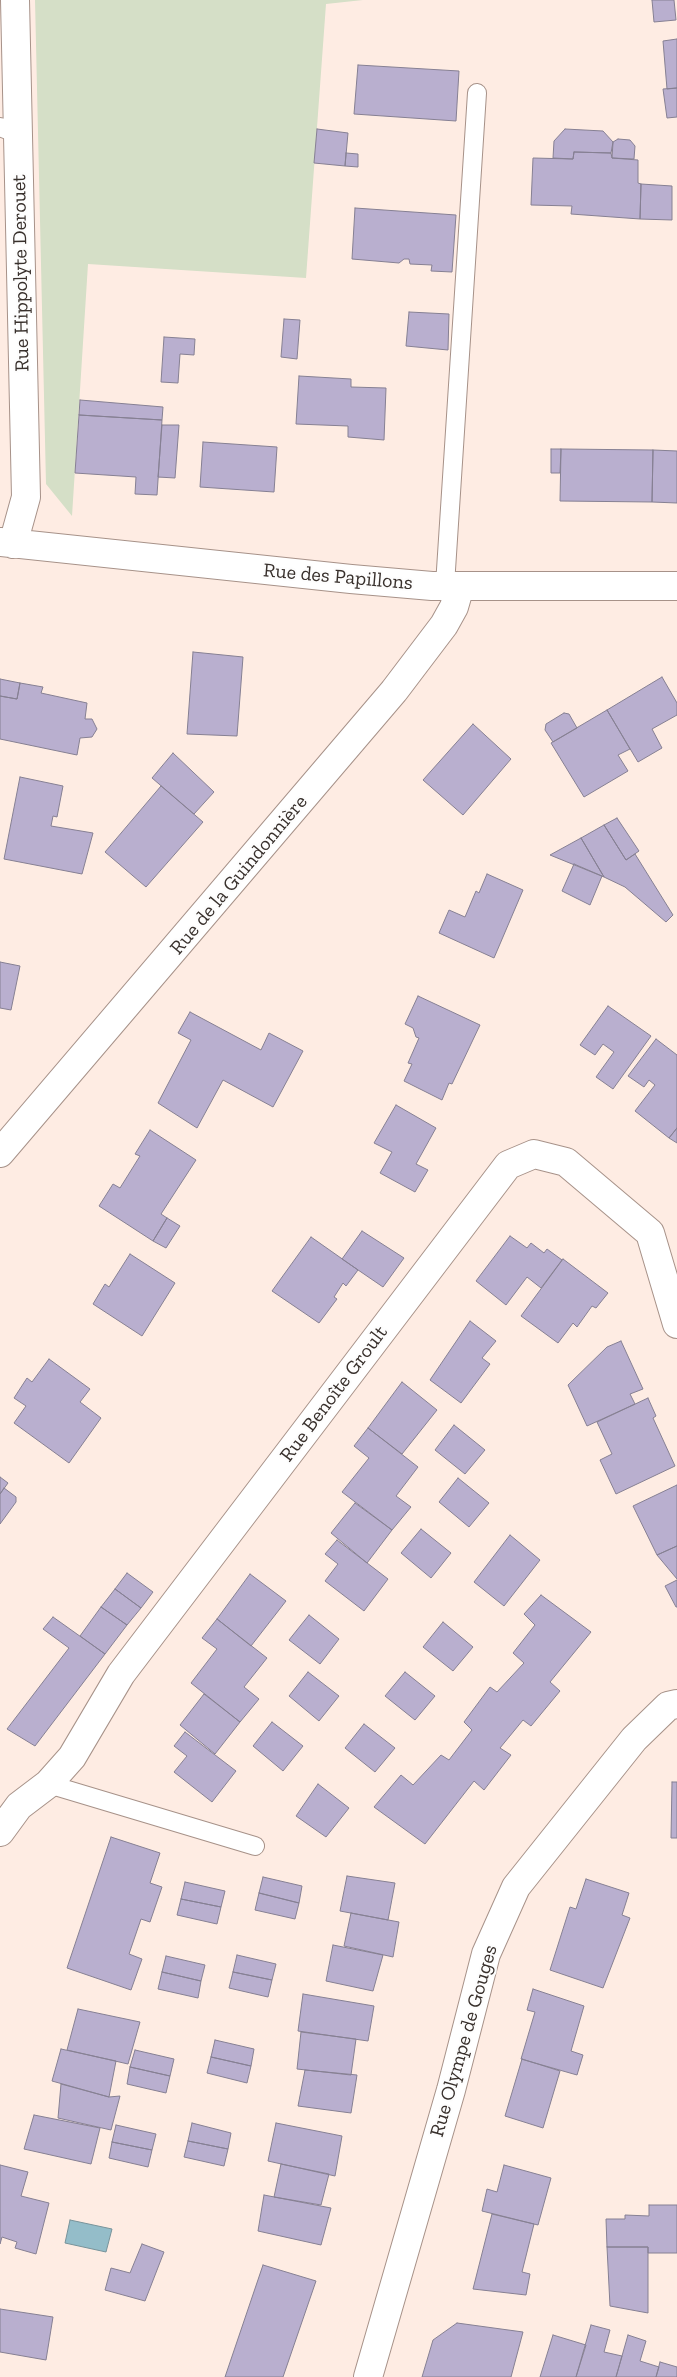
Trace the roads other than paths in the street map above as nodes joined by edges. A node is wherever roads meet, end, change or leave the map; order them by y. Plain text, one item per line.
1 (15, 0) edge
2 (477, 93) dead end
3 (9, 130) edge
4 (6, 543) edge
5 (453, 585) junction
6 (677, 586) edge
7 (0, 1154) edge
8 (677, 1324) edge
9 (677, 1704) edge
10 (48, 1784) junction
11 (0, 1832) edge
12 (255, 1846) dead end
13 (368, 2377) edge

1 - 3 street, Rue Hippolyte Derouet
2 - 5 lane
3 - 4 street, Rue Hippolyte Derouet
4 - 5 street, Rue des Papillons
5 - 6 street, Rue des Papillons
5 - 7 street, Rue de la Guindonnière
8 - 10 street, Rue Benoîte Groult
9 - 13 street, Rue Olympe de Gouges
10 - 11 street, Rue Benoîte Groult
10 - 12 lane

